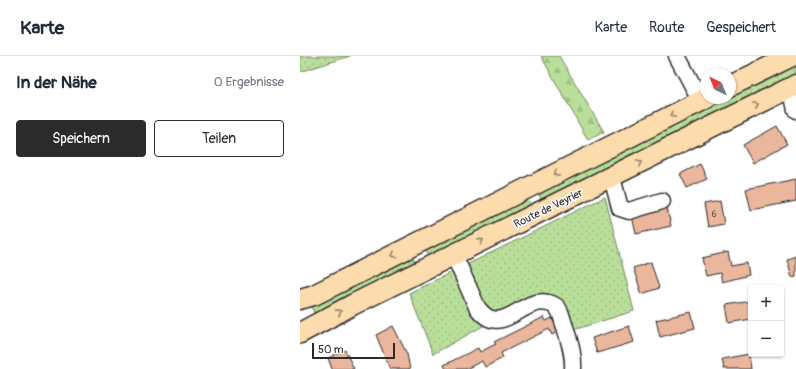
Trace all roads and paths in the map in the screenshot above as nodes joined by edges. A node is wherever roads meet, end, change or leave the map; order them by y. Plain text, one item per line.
1 (677, 56) edge
2 (792, 56) edge
3 (736, 83) edge
4 (792, 87) edge
5 (700, 93) edge
6 (700, 102) edge
7 (796, 110) edge
8 (610, 177) junction
9 (662, 201) dead end
10 (418, 243) junction
11 (454, 254) junction
12 (430, 267) junction
13 (300, 299) edge
14 (300, 333) edge
15 (573, 369) edge

1 - 5 street
2 - 3 main road
4 - 7 street
8 -> 4 main road, Route de Veyrier
6 -> 10 main road
8 - 9 street
11 -> 8 main road, Route de Veyrier
10 - 12 main road
10 -> 13 main road
11 - 12 main road, Route de Veyrier
11 - 15 street
14 -> 12 main road, Route de Veyrier

